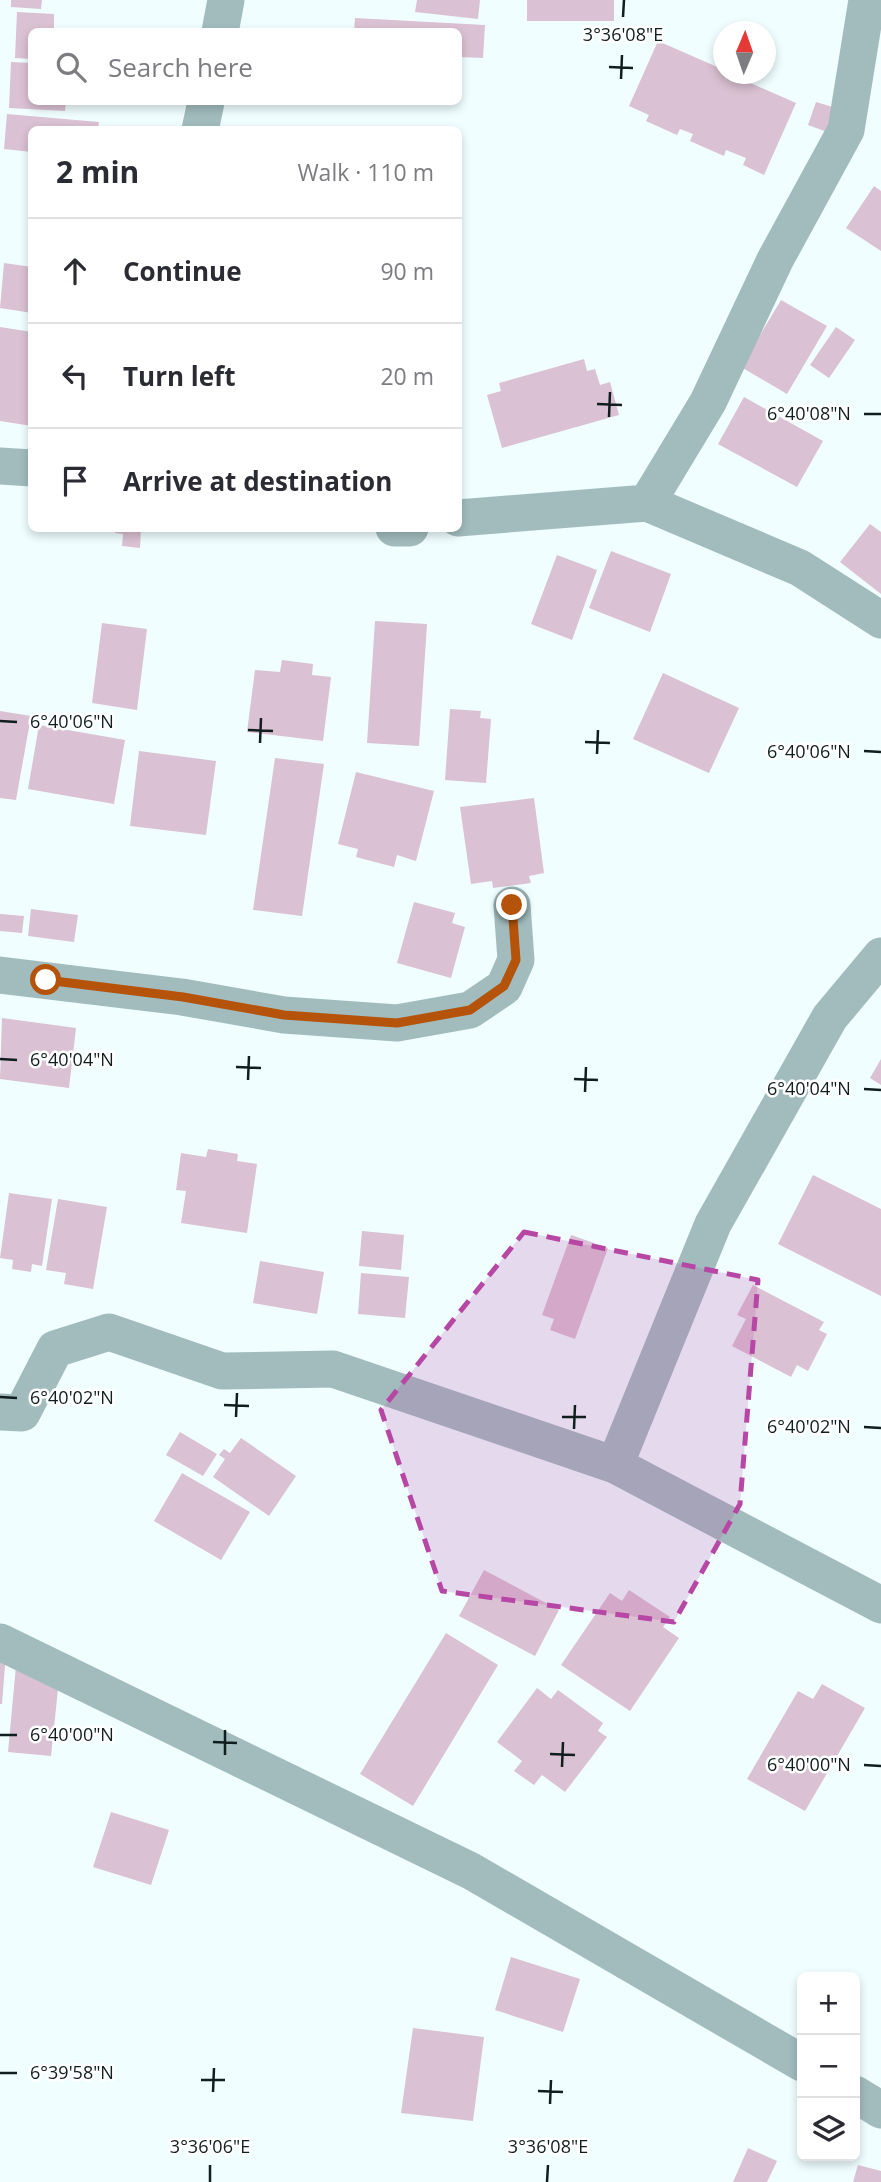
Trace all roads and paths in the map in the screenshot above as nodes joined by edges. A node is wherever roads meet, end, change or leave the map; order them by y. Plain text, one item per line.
1 (226, 0) edge
2 (867, 0) edge
3 (221, 28) edge
4 (204, 105) edge
5 (201, 126) edge
6 (0, 466) edge
7 (28, 468) edge
8 (647, 503) junction
9 (462, 518) edge
10 (881, 620) edge
11 (512, 905) dead end
12 (881, 956) edge
13 (0, 975) edge
14 (0, 1412) edge
15 (615, 1465) junction
16 (881, 1605) edge
17 (0, 1642) edge
18 (797, 2060) edge
19 (860, 2097) edge
20 (881, 2110) edge

1 - 3 street
2 - 8 street
4 - 5 street
6 - 7 street
8 - 9 street
8 - 10 street
11 - 13 street
12 - 15 street
14 - 15 street
15 - 16 street
17 - 18 street
19 - 20 street

